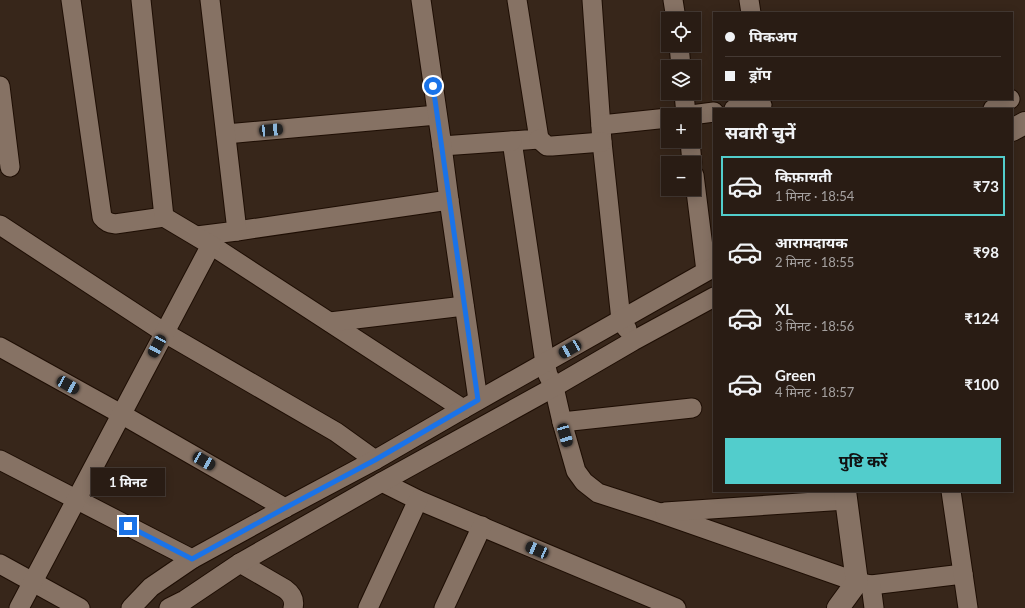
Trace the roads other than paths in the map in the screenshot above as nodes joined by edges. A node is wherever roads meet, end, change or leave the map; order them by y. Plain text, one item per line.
1 (71, 0) edge
2 (141, 0) edge
3 (210, 0) edge
4 (421, 0) edge
5 (517, 0) edge
6 (592, 0) edge
7 (674, 0) edge
8 (749, 0) edge
9 (675, 12) edge
10 (751, 12) edge
11 (0, 86) edge
12 (1025, 91) edge
13 (1013, 98) edge
14 (1009, 100) edge
15 (762, 104) edge
16 (740, 108) edge
17 (995, 108) edge
18 (713, 112) edge
19 (701, 114) edge
20 (437, 115) junction
21 (661, 120) edge
22 (1025, 123) edge
23 (1013, 129) edge
24 (602, 133) junction
25 (226, 134) junction
26 (539, 139) junction
27 (512, 141) junction
28 (442, 146) junction
29 (10, 167) dead end
30 (698, 196) edge
31 (449, 200) junction
32 (164, 217) junction
33 (0, 225) edge
34 (237, 231) junction
35 (204, 241) junction
36 (710, 269) edge
37 (713, 297) edge
38 (464, 306) junction
39 (330, 322) junction
40 (628, 331) junction
41 (165, 333) junction
42 (0, 347) edge
43 (550, 377) junction
44 (470, 404) junction
45 (692, 408) dead end
46 (122, 414) junction
47 (562, 422) junction
48 (0, 460) edge
49 (375, 460) junction
50 (382, 482) junction
51 (951, 492) edge
52 (846, 495) edge
53 (754, 498) edge
54 (77, 499) junction
55 (418, 500) junction
56 (285, 508) junction
57 (657, 512) junction
58 (482, 526) junction
59 (192, 559) junction
60 (240, 563) junction
61 (0, 564) edge
62 (963, 574) junction
63 (33, 581) junction
64 (864, 584) junction
65 (19, 608) edge
66 (80, 608) edge
67 (131, 608) edge
68 (169, 608) edge
69 (293, 608) edge
70 (368, 608) edge
71 (444, 608) edge
72 (676, 608) edge
73 (838, 608) edge
74 (874, 608) edge
75 (968, 608) edge

1 - 32 street
2 - 32 street
3 - 25 street
4 - 20 street
5 - 26 street
6 - 24 street
7 - 9 street
8 - 10 street
11 - 29 street
12 - 13 street
14 - 17 street
15 - 16 street
18 - 19 street
20 - 25 street
20 - 28 street
21 - 24 street
22 - 23 street
24 - 26 street
24 - 40 street
25 - 34 street
26 - 27 street
27 - 28 street
27 - 43 street
28 - 31 street
30 - 36 street
31 - 34 street
31 - 38 street
32 - 35 street
33 - 41 street
34 - 35 street
35 - 39 street
35 - 41 street
36 - 40 street
37 - 40 street
38 - 39 street
38 - 44 street
39 - 44 street
40 - 43 street
40 - 43 street
41 - 46 street
41 - 49 street
42 - 46 street
43 - 44 street
43 - 47 street
43 - 50 street
44 - 49 street
45 - 47 street
46 - 54 street
46 - 56 street
47 - 57 street
48 - 54 street
49 - 56 street
50 - 55 street
50 - 60 street
51 - 62 street
52 - 53 street
52 - 64 street
53 - 57 street
54 - 59 street
54 - 63 street
55 - 58 street
55 - 70 street
56 - 59 street
57 - 64 street
58 - 71 street
58 - 72 street
59 - 67 street
60 - 68 street
60 - 69 street
61 - 63 street
62 - 64 street
62 - 75 street
63 - 65 street
63 - 66 street
64 - 73 street
64 - 74 street

